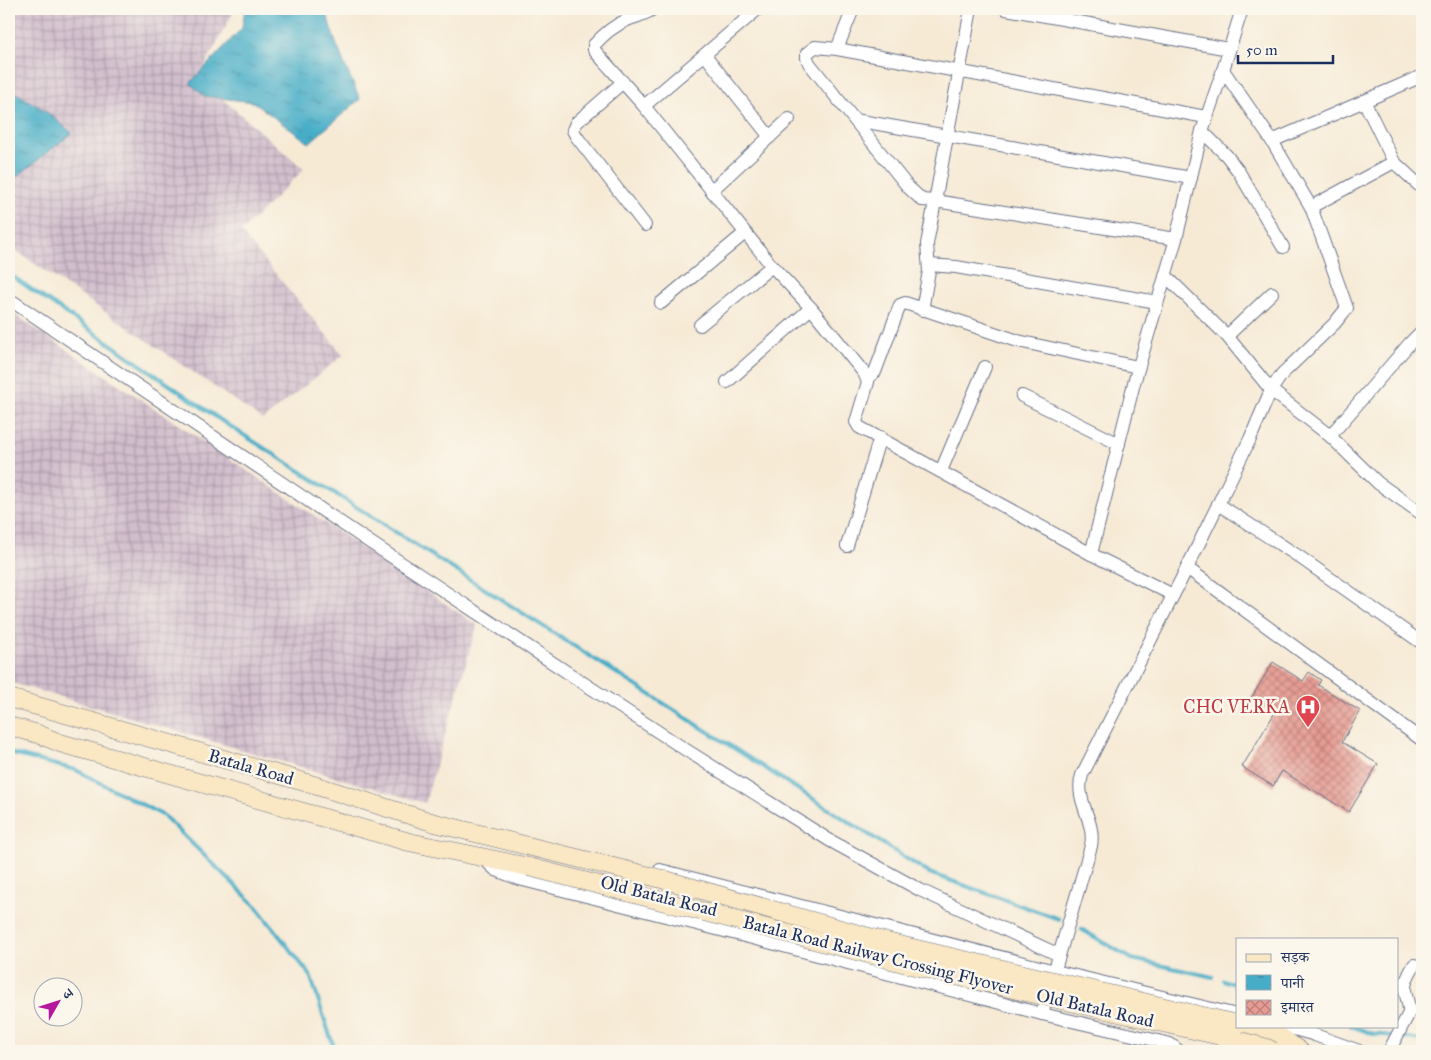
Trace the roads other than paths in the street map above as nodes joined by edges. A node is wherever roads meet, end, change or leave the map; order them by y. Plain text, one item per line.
1 (653, 9) edge
2 (758, 9) edge
3 (853, 9) edge
4 (971, 9) edge
5 (1006, 9) edge
6 (1242, 9) edge
7 (837, 49) junction
8 (1229, 49) junction
9 (705, 56) junction
10 (1223, 70) junction
11 (958, 72) junction
12 (1422, 76) edge
13 (623, 82) junction
14 (1364, 101) junction
15 (644, 106) junction
16 (1206, 117) junction
17 (789, 119) dead end
18 (855, 120) junction
19 (1202, 131) junction
20 (947, 135) junction
21 (770, 137) junction
22 (1272, 141) junction
23 (1394, 162) junction
24 (1191, 178) junction
25 (1422, 188) edge
26 (711, 191) junction
27 (936, 200) junction
28 (1311, 207) junction
29 (645, 224) dead end
30 (745, 233) junction
31 (1176, 239) junction
32 (1283, 247) dead end
33 (929, 265) junction
34 (772, 266) junction
35 (1165, 275) junction
36 (1272, 294) dead end
37 (9, 299) edge
38 (1157, 302) junction
39 (661, 303) dead end
40 (811, 308) junction
41 (922, 310) junction
42 (700, 325) dead end
43 (1422, 331) edge
44 (1227, 336) junction
45 (986, 367) dead end
46 (1138, 367) junction
47 (867, 378) junction
48 (727, 382) dead end
49 (1270, 390) junction
50 (1022, 396) dead end
51 (1330, 436) junction
52 (880, 437) junction
53 (1119, 444) junction
54 (941, 471) junction
55 (1218, 504) junction
56 (1422, 514) edge
57 (847, 546) dead end
58 (1091, 554) junction
59 (1188, 568) junction
60 (1173, 595) junction
61 (1422, 643) edge
62 (9, 698) edge
63 (9, 726) edge
64 (1422, 740) edge
65 (493, 837) junction
66 (483, 858) junction
67 (1060, 955) junction
68 (1414, 965) dead end
69 (1055, 971) junction
70 (1042, 1014) junction
71 (1236, 1015) edge
72 (1236, 1024) edge
73 (1251, 1028) edge
74 (1290, 1028) edge
75 (1394, 1042) edge
76 (1175, 1048) edge
77 (1273, 1051) edge
78 (1300, 1051) edge
79 (1359, 1051) edge

1 - 13 street
2 - 9 street
3 - 7 street
4 - 11 street
5 - 8 street
6 - 8 street
7 - 11 street
7 - 18 street
8 - 10 street
9 - 15 street
9 - 21 street
10 - 16 street
10 - 22 street
11 - 16 street
11 - 20 street
12 - 14 street
13 - 15 street
13 - 29 street
14 - 22 street
14 - 23 street
15 - 26 street
16 - 19 street
17 - 21 street
18 - 20 street
18 - 27 street
19 - 24 street
19 - 32 street
20 - 24 street
20 - 27 street
21 - 26 street
22 - 28 street
23 - 25 street
23 - 28 street
24 - 31 street
26 - 30 street
27 - 31 street
27 - 33 street
28 - 49 street
30 - 34 street
30 - 39 street
31 - 35 street
33 - 38 street
33 - 41 street
34 - 40 street
34 - 42 street
35 - 38 street
35 - 44 street
36 - 44 street
37 - 67 street
38 - 46 street
40 - 47 street
40 - 48 street
41 - 46 street
41 - 47 street
43 - 51 street
44 - 49 street
45 - 54 street
46 - 53 street
47 - 52 street
49 - 51 street
49 - 55 street
50 - 53 street
51 - 56 street
52 - 54 street
52 - 57 street
53 - 58 street
54 - 58 street
55 - 59 street
55 - 61 street
58 - 60 street
59 - 60 street
59 - 64 street
60 - 67 street
62 - 65 main road, Batala Road
63 - 66 main road, Batala Road
65 - 69 street
65 - 72 main road, Batala Road Railway Crossing Flyover, bridge
66 - 70 street, Old Batala Road
66 - 77 main road, Batala Road Railway Crossing Flyover, bridge
67 - 69 street
68 - 75 street
69 - 70 street
69 - 71 street
70 - 76 street, Old Batala Road
73 - 78 main road
74 - 79 street

